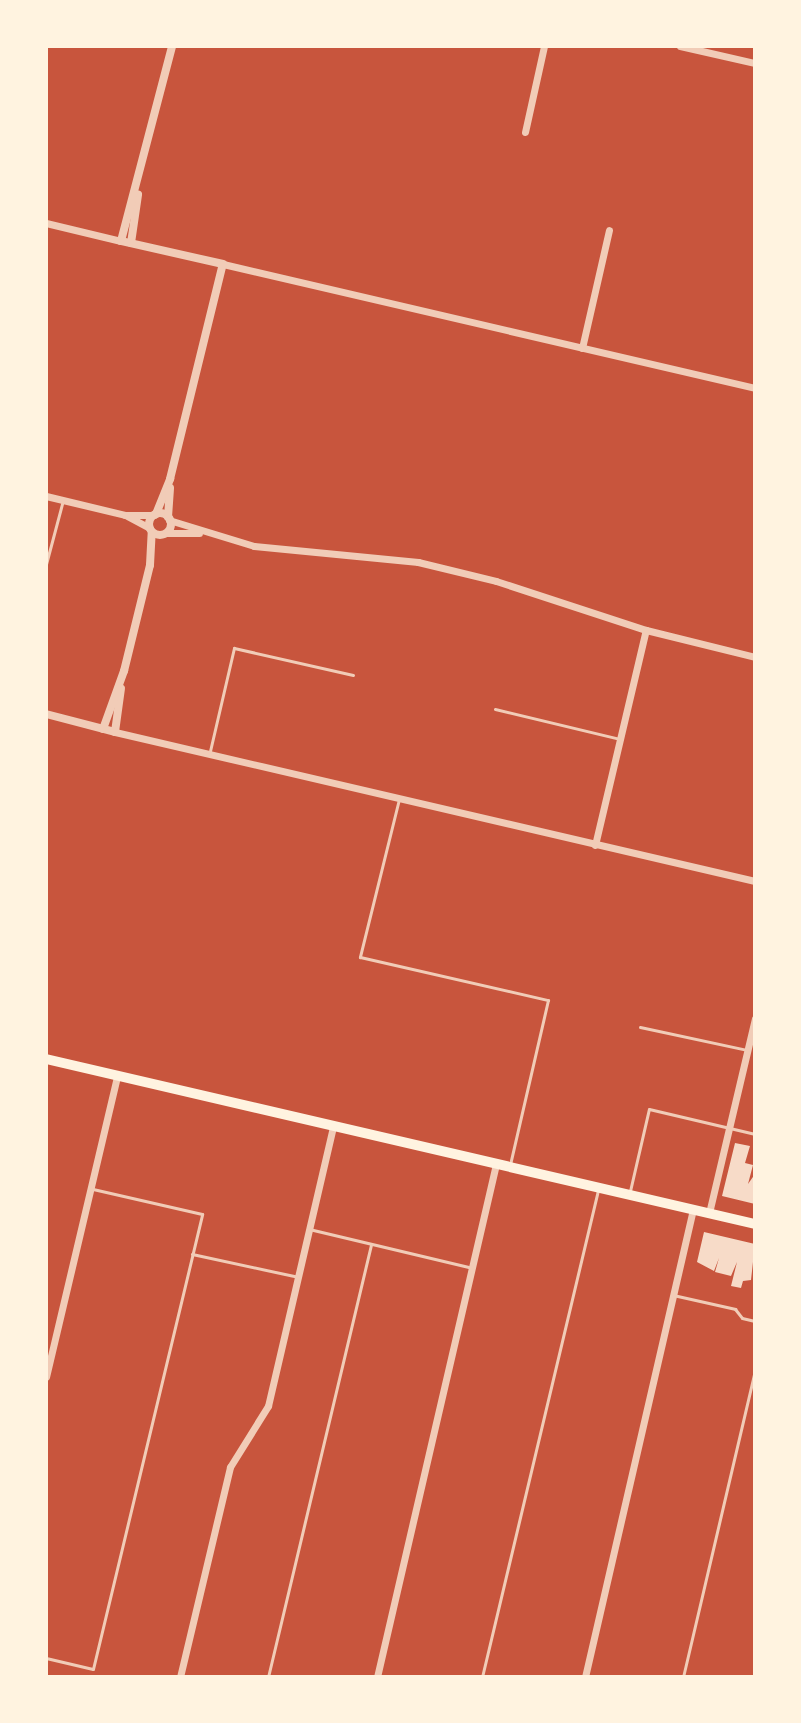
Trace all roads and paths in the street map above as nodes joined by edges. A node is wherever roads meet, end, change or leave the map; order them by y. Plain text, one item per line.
1 (172, 46) edge
2 (544, 46) edge
3 (680, 46) edge
4 (755, 63) edge
5 (525, 132) dead end
6 (138, 190) junction
7 (46, 223) edge
8 (609, 230) dead end
9 (121, 241) junction
10 (131, 243) junction
11 (223, 264) junction
12 (582, 348) junction
13 (755, 388) edge
14 (170, 479) junction
15 (46, 496) edge
16 (63, 500) junction
17 (125, 515) junction
18 (155, 515) junction
19 (169, 518) junction
20 (151, 530) junction
21 (202, 533) junction
22 (165, 534) junction
23 (46, 564) edge
24 (150, 565) junction
25 (646, 630) junction
26 (755, 657) edge
27 (124, 671) junction
28 (353, 675) dead end
29 (495, 709) dead end
30 (46, 714) edge
31 (103, 729) junction
32 (115, 732) junction
33 (620, 739) junction
34 (209, 754) junction
35 (399, 799) junction
36 (595, 845) junction
37 (755, 881) edge
38 (755, 1018) edge
39 (640, 1027) dead end
40 (747, 1050) junction
41 (46, 1059) edge
42 (117, 1076) junction
43 (333, 1127) junction
44 (729, 1128) junction
45 (755, 1134) edge
46 (496, 1164) junction
47 (509, 1167) junction
48 (90, 1188) junction
49 (598, 1188) junction
50 (629, 1195) junction
51 (693, 1210) junction
52 (709, 1213) junction
53 (755, 1224) edge
54 (309, 1229) junction
55 (371, 1244) junction
56 (192, 1254) junction
57 (471, 1268) junction
58 (298, 1277) junction
59 (673, 1295) junction
60 (755, 1321) edge
61 (755, 1371) edge
62 (46, 1377) edge
63 (46, 1658) edge
64 (180, 1677) edge
65 (268, 1677) edge
66 (377, 1677) edge
67 (482, 1677) edge
68 (585, 1677) edge
69 (683, 1677) edge

1 - 6 street
2 - 5 street
3 - 4 street
6 - 9 street
6 - 10 street
7 - 9 street
8 - 12 street
9 - 10 street
10 - 11 street
11 - 12 street
11 - 14 street
12 - 13 street
14 - 18 street
14 - 19 street
15 - 16 street
16 - 17 street
16 - 23 lane
17 - 18 street
17 - 20 street
18 - 19 street
18 - 20 street
19 - 21 street
19 - 22 street
20 - 22 street
20 - 24 street
21 - 22 street
21 - 25 street
22 - 24 street
24 - 27 street
25 - 26 street
25 - 33 street
27 - 31 street
27 - 32 street
28 - 34 lane
29 - 33 lane
30 - 31 street
31 - 32 street
32 - 34 street
33 - 36 street
34 - 35 street
35 - 36 street
35 - 47 lane
36 - 37 street
38 - 40 street
39 - 40 lane
40 - 44 street
41 - 42 main road
42 - 43 main road
42 - 48 street
43 - 46 main road
43 - 54 street
44 - 45 lane
44 - 50 lane
44 - 52 street
46 - 47 main road
46 - 57 street
47 - 49 main road
48 - 56 lane
48 - 62 street
49 - 50 main road
49 - 67 lane
50 - 51 main road
51 - 52 main road
51 - 59 street
52 - 53 main road
54 - 55 lane
54 - 58 street
55 - 57 lane
55 - 65 lane
56 - 58 lane
56 - 63 lane
57 - 66 street
58 - 64 street
59 - 60 lane
59 - 68 street
61 - 69 lane

